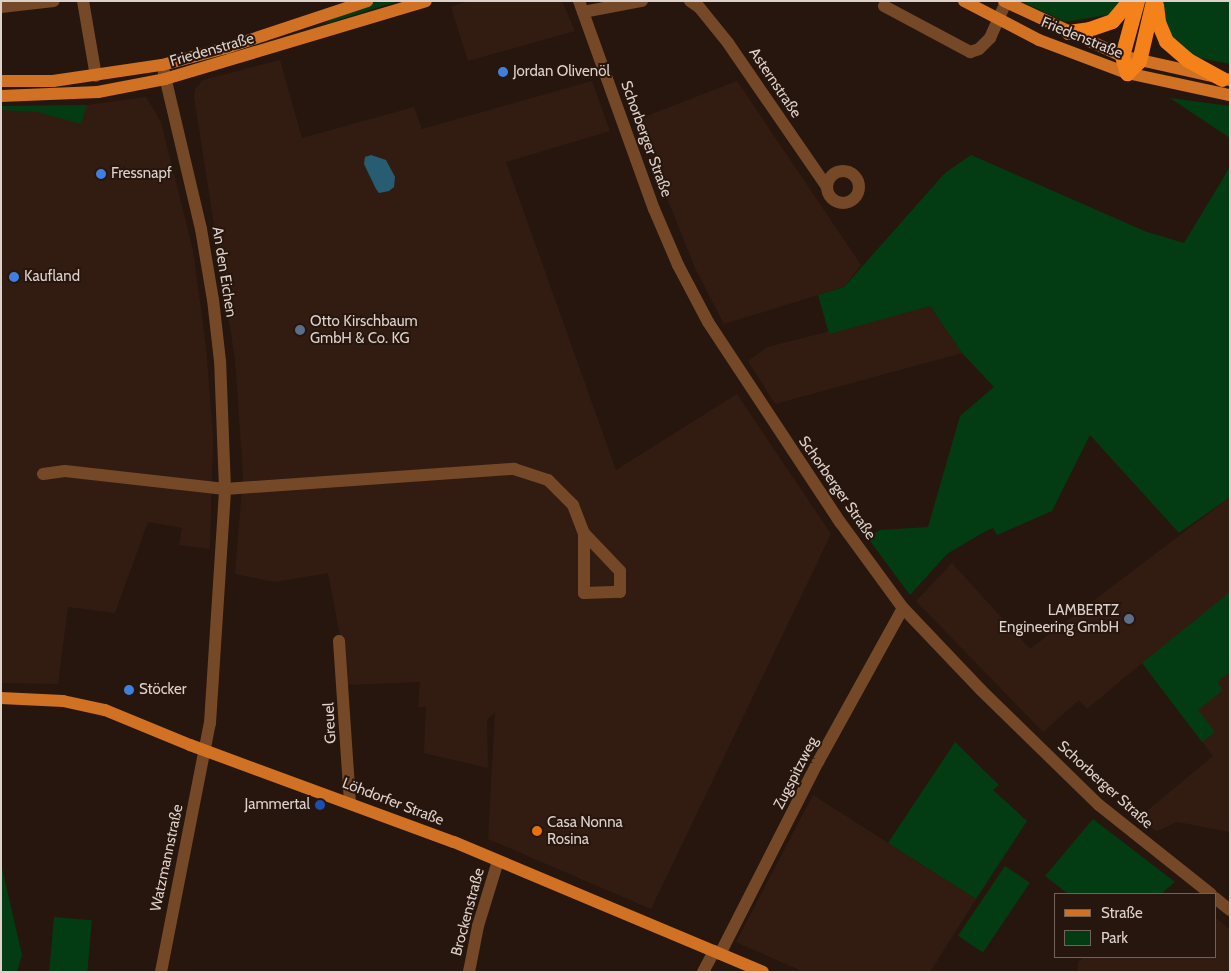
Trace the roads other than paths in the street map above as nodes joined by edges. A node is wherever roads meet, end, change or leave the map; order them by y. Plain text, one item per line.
1 (54, 1) edge
2 (83, 1) edge
3 (367, 1) edge
4 (426, 1) edge
5 (642, 1) edge
6 (690, 1) edge
7 (964, 1) edge
8 (1129, 1) edge
9 (1138, 1) edge
10 (1155, 1) edge
11 (1005, 2) edge
12 (581, 6) edge
13 (884, 6) dead end
14 (1, 7) edge
15 (1000, 19) junction
16 (1068, 32) junction
17 (1122, 56) junction
18 (1139, 61) junction
19 (162, 65) junction
20 (1127, 73) junction
21 (96, 76) junction
22 (166, 79) junction
23 (1226, 80) edge
24 (1, 81) edge
25 (1, 96) edge
26 (1230, 96) edge
27 (827, 187) dead end
28 (42, 474) dead end
29 (226, 489) junction
30 (584, 533) junction
31 (904, 608) junction
32 (340, 641) dead end
33 (1, 698) edge
34 (206, 751) junction
35 (350, 802) junction
36 (498, 861) junction
37 (1210, 893) edge
38 (1216, 899) edge
39 (1230, 910) edge
40 (717, 953) junction
41 (161, 972) edge
42 (469, 972) edge
43 (702, 972) edge
44 (763, 972) edge

1 - 14 street
2 - 21 street
3 - 19 main road, Friedenstraße
4 - 22 main road, Friedenstraße
5 - 12 street
6 - 27 street, Asternstraße
7 - 15 main road, Friedenstraße
8 - 16 highway
9 - 17 highway
10 - 18 highway
10 - 23 highway
11 - 15 street, Friedenstraße
11 - 16 main road, Friedenstraße
12 - 31 street, Schorberger Straße
13 - 15 street, Friedenstraße
15 - 20 main road, Friedenstraße
16 - 17 main road, Friedenstraße
17 - 18 main road, Friedenstraße
17 - 20 highway
18 - 20 highway
18 - 23 main road, Friedenstraße
19 - 21 main road, Friedenstraße
19 - 22 street, An den Eichen
20 - 26 main road, Friedenstraße
21 - 24 main road, Friedenstraße
22 - 25 main road, Friedenstraße
22 - 29 street, An den Eichen
28 - 29 street
29 - 30 street
29 - 34 street, An den Eichen
30 - 30 street
31 - 37 street, Schorberger Straße
31 - 40 street, Zugspitzweg
32 - 35 street, Greuel
33 - 34 main road, Löhdorfer Straße
34 - 35 main road, Löhdorfer Straße
34 - 41 street, Watzmannstraße
35 - 36 main road, Löhdorfer Straße
36 - 40 main road, Löhdorfer Straße
36 - 42 street, Brockenstraße
38 - 39 street
40 - 43 street, Zugspitzweg
40 - 44 main road, Löhdorfer Straße

